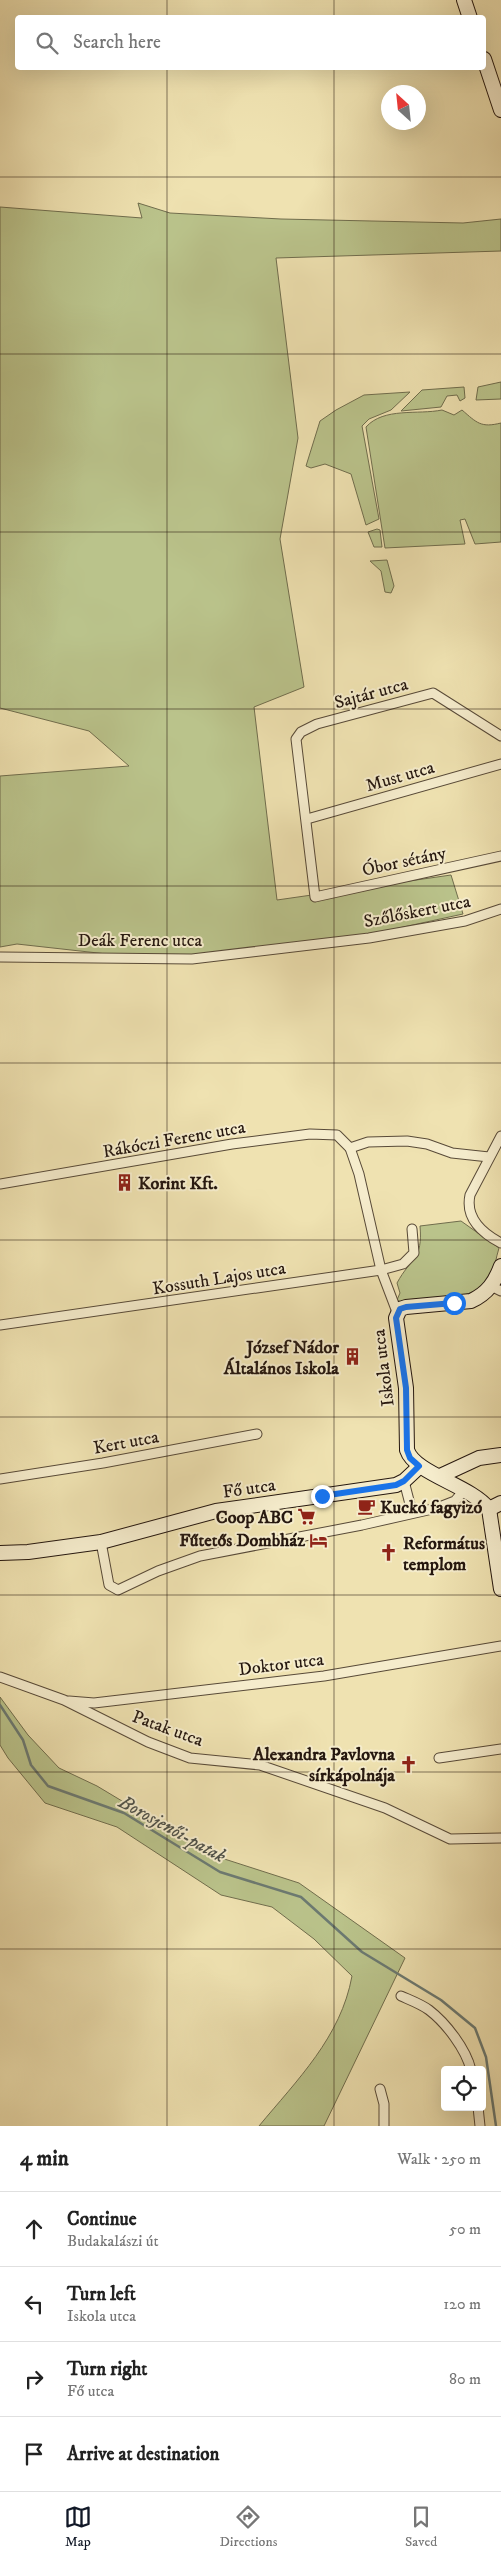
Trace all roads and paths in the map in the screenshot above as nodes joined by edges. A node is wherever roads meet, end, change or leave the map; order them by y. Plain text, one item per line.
1 (464, 0) edge
2 (469, 15) edge
3 (486, 65) edge
4 (501, 110) edge
5 (501, 736) edge
6 (501, 764) edge
7 (308, 819) junction
8 (501, 856) edge
9 (501, 909) edge
10 (339, 941) joint
11 (0, 957) edge
12 (501, 1136) edge
13 (350, 1148) junction
14 (489, 1157) junction
15 (0, 1184) edge
16 (412, 1229) dead end
17 (501, 1243) edge
18 (501, 1266) edge
19 (381, 1270) junction
20 (496, 1289) edge
21 (397, 1312) junction
22 (0, 1325) edge
23 (257, 1434) dead end
24 (501, 1455) edge
25 (467, 1465) junction
26 (419, 1466) junction
27 (440, 1476) junction
28 (0, 1478) edge
29 (404, 1481) junction
30 (465, 1489) junction
31 (495, 1506) edge
32 (412, 1512) junction
33 (101, 1542) junction
34 (0, 1553) edge
35 (501, 1589) edge
36 (501, 1646) edge
37 (0, 1677) edge
38 (64, 1700) junction
39 (501, 1749) edge
40 (439, 1758) dead end
41 (501, 1838) edge
42 (401, 1996) dead end
43 (469, 2066) edge
44 (380, 2089) dead end
45 (478, 2111) edge
46 (384, 2126) edge
47 (480, 2126) edge

1 - 2 main road
3 - 4 main road
5 - 7 street, Sajtár utca
6 - 7 street, Must utca
7 - 8 street, Óbor sétány
9 - 10 street, Szőlőskert utca
10 - 11 street, Deák Ferenc utca
12 - 14 street
13 - 14 street
13 - 15 street, Rákóczi Ferenc utca
13 - 19 street, Iskola utca
14 - 17 street
16 - 19 street, Kossuth Lajos utca
18 - 20 main road
19 - 21 street, Iskola utca
19 - 22 street, Kossuth Lajos utca
20 - 21 main road
21 - 26 main road, Iskola utca
23 - 28 street, Kert utca
24 - 25 main road
25 - 27 main road
25 - 30 main road
26 - 27 main road
26 - 29 main road
27 - 30 main road
29 - 32 street
29 - 33 main road, Fő utca
30 - 31 main road
30 - 32 street
31 - 35 main road
32 - 33 street
33 - 34 main road, Fő utca
36 - 38 street, Doktor utca
37 - 38 street, Patak utca
38 - 41 street, Patak utca
39 - 40 street
42 - 43 street
44 - 46 street
45 - 47 street

